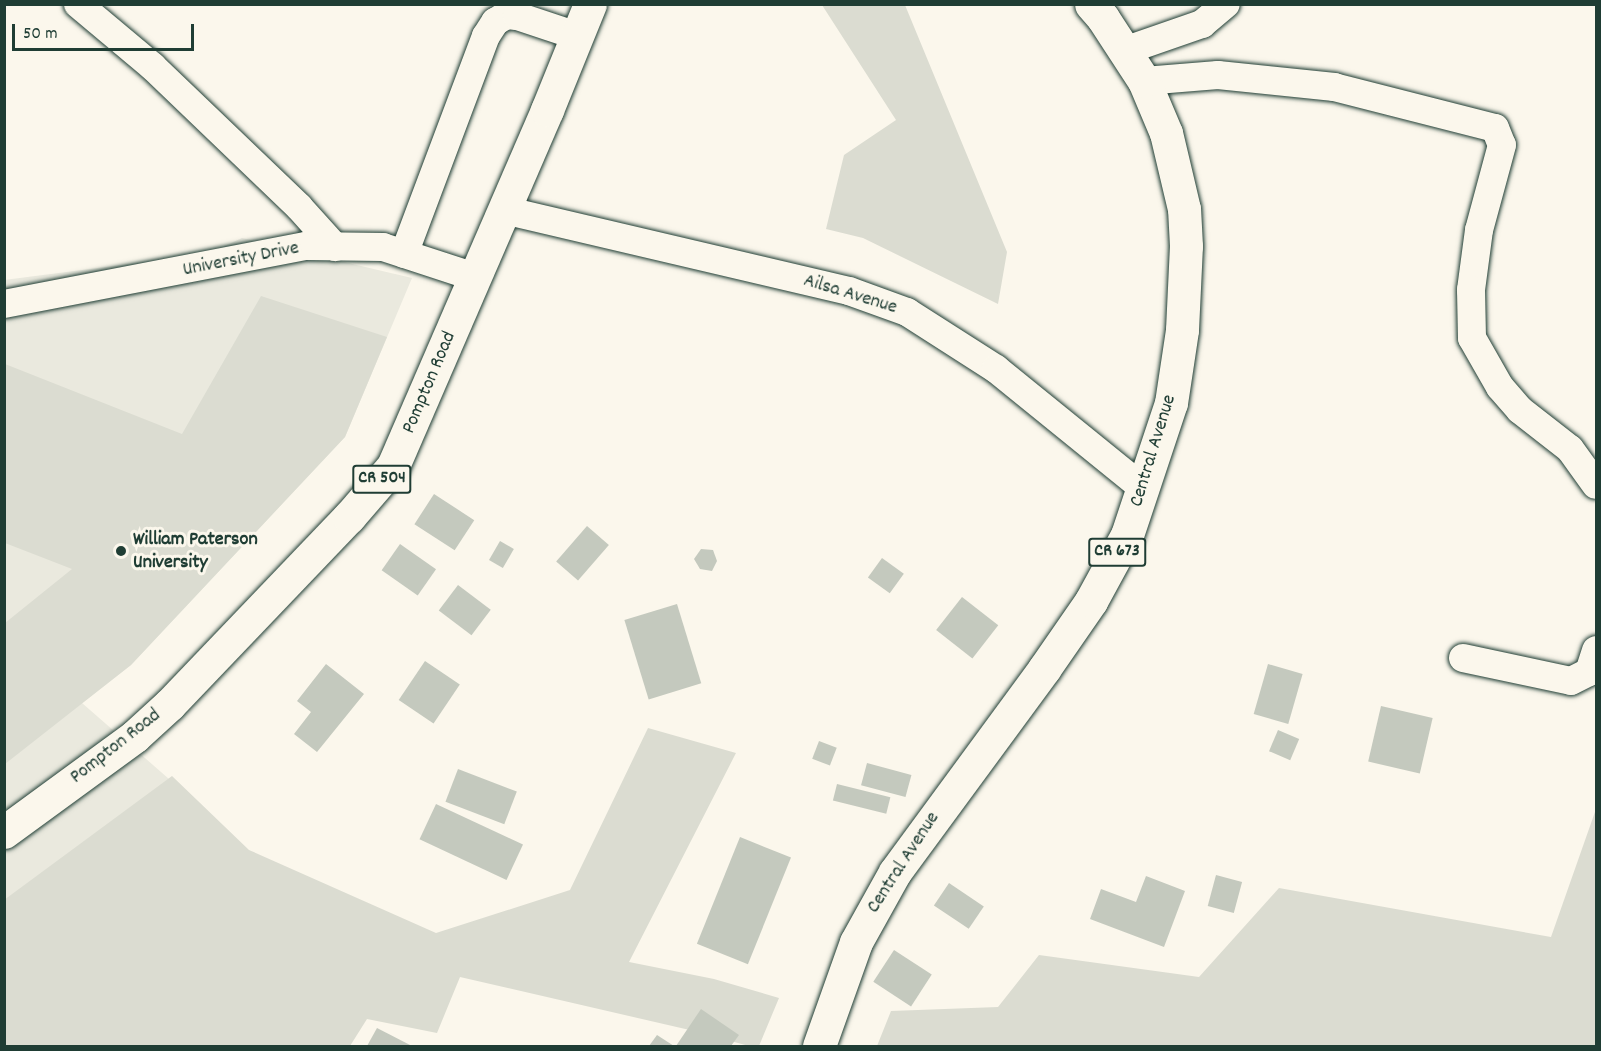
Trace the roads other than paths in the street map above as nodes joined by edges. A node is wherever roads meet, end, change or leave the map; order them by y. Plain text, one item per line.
1 (78, 4) edge
2 (590, 4) edge
3 (1091, 4) edge
4 (1226, 4) edge
5 (577, 36) junction
6 (1124, 51) junction
7 (1144, 81) junction
8 (504, 210) junction
9 (335, 247) junction
10 (404, 254) junction
11 (475, 277) junction
12 (4, 303) edge
13 (1596, 485) edge
14 (1144, 489) junction
15 (1596, 650) edge
16 (1463, 658) dead end
17 (4, 832) edge
18 (819, 1047) edge

1 - 9 street
2 - 5 main road, Pompton Road / CR 504
3 - 6 main road, Central Avenue / CR 673
4 - 6 street
5 - 8 main road, Pompton Road / CR 504
5 - 10 street
6 - 7 main road, Central Avenue / CR 673
7 - 13 street
7 - 14 main road, Central Avenue / CR 673
8 - 11 main road, Pompton Road / CR 504
8 - 14 street, Ailsa Avenue
9 - 10 street, University Drive
9 - 12 street, University Drive
10 - 11 street, University Drive
11 - 17 main road, Pompton Road / CR 504
14 - 18 main road, Central Avenue / CR 673
15 - 16 street

